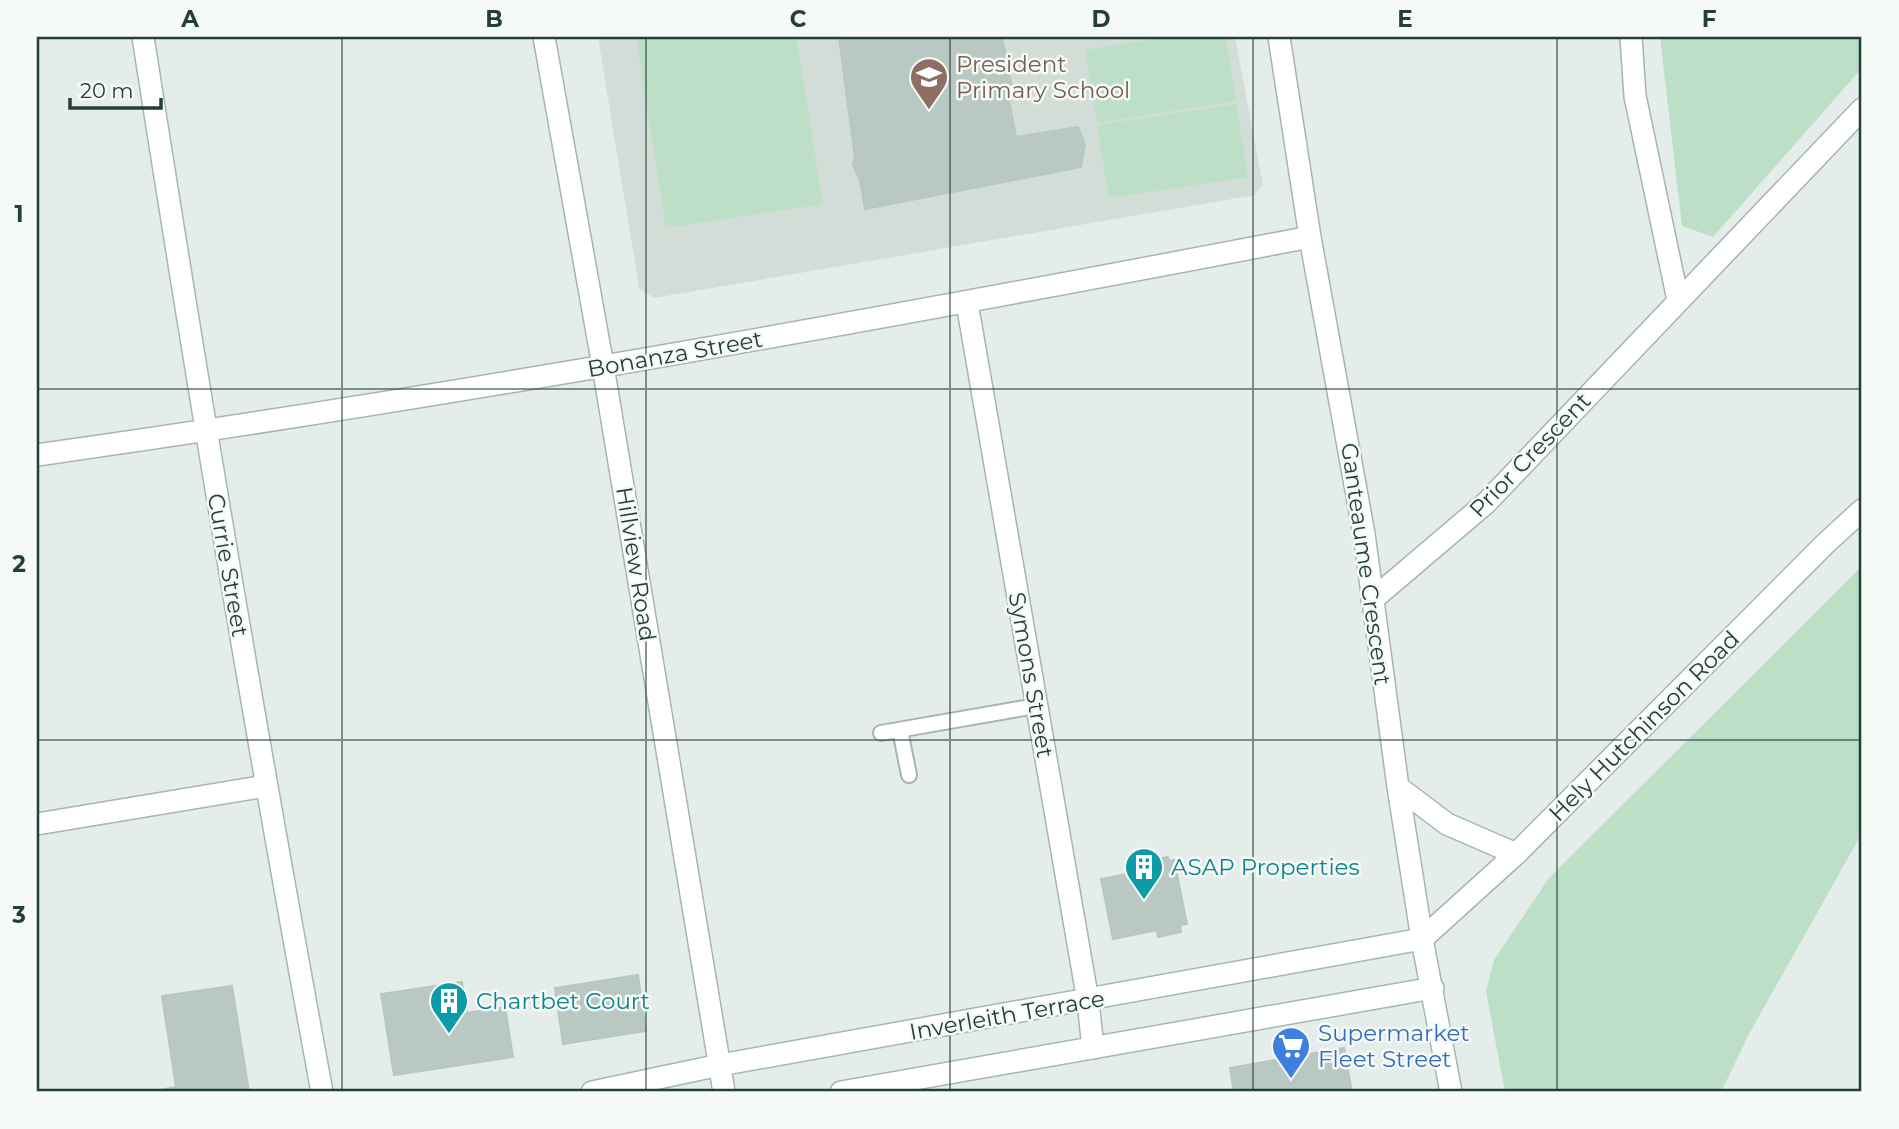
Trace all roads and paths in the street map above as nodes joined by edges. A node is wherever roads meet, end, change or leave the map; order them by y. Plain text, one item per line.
1 (143, 37) edge
2 (544, 37) edge
3 (1279, 37) edge
4 (1631, 37) edge
5 (1862, 109) edge
6 (1310, 237) junction
7 (1678, 300) junction
8 (967, 303) junction
9 (603, 366) junction
10 (205, 431) junction
11 (37, 455) edge
12 (1862, 510) edge
13 (1372, 600) junction
14 (1037, 706) junction
15 (900, 730) junction
16 (881, 733) dead end
17 (909, 775) dead end
18 (266, 786) junction
19 (1398, 787) junction
20 (37, 824) edge
21 (1516, 854) junction
22 (1422, 939) junction
23 (1433, 988) junction
24 (1088, 1001) junction
25 (1093, 1048) junction
26 (720, 1065) junction
27 (636, 1088) edge
28 (322, 1092) edge
29 (592, 1092) edge
30 (724, 1092) edge
31 (841, 1092) edge
32 (1451, 1092) edge

1 - 10 street, Currie Street
2 - 9 street, Hillview Road
3 - 6 street, Ganteaume Crescent
4 - 7 street
5 - 7 street, Prior Crescent
6 - 8 street, Bonanza Street
6 - 13 street, Ganteaume Crescent
7 - 13 street, Prior Crescent
8 - 9 street, Bonanza Street
8 - 14 street, Symons Street
9 - 10 street, Bonanza Street
9 - 26 street, Hillview Road
10 - 11 street, Bonanza Street
10 - 18 street, Currie Street
12 - 21 street, Hely Hutchinson Road
13 - 19 street, Ganteaume Crescent
14 - 15 lane
14 - 24 street, Symons Street
15 - 16 lane
15 - 17 lane
18 - 20 street
18 - 28 street, Currie Street
19 - 21 street
19 - 22 street, Ganteaume Crescent
21 - 22 street, Hely Hutchinson Road
22 - 23 street, Ganteaume Crescent
22 - 24 street, Inverleith Terrace
23 - 25 street, Inverleith Terrace
23 - 32 street, Ganteaume Crescent
24 - 25 street, Symons Street
24 - 26 street, Inverleith Terrace
25 - 31 street, Inverleith Terrace
26 - 27 street, Inverleith Terrace
26 - 30 street, Hillview Road
27 - 29 street, Inverleith Terrace

